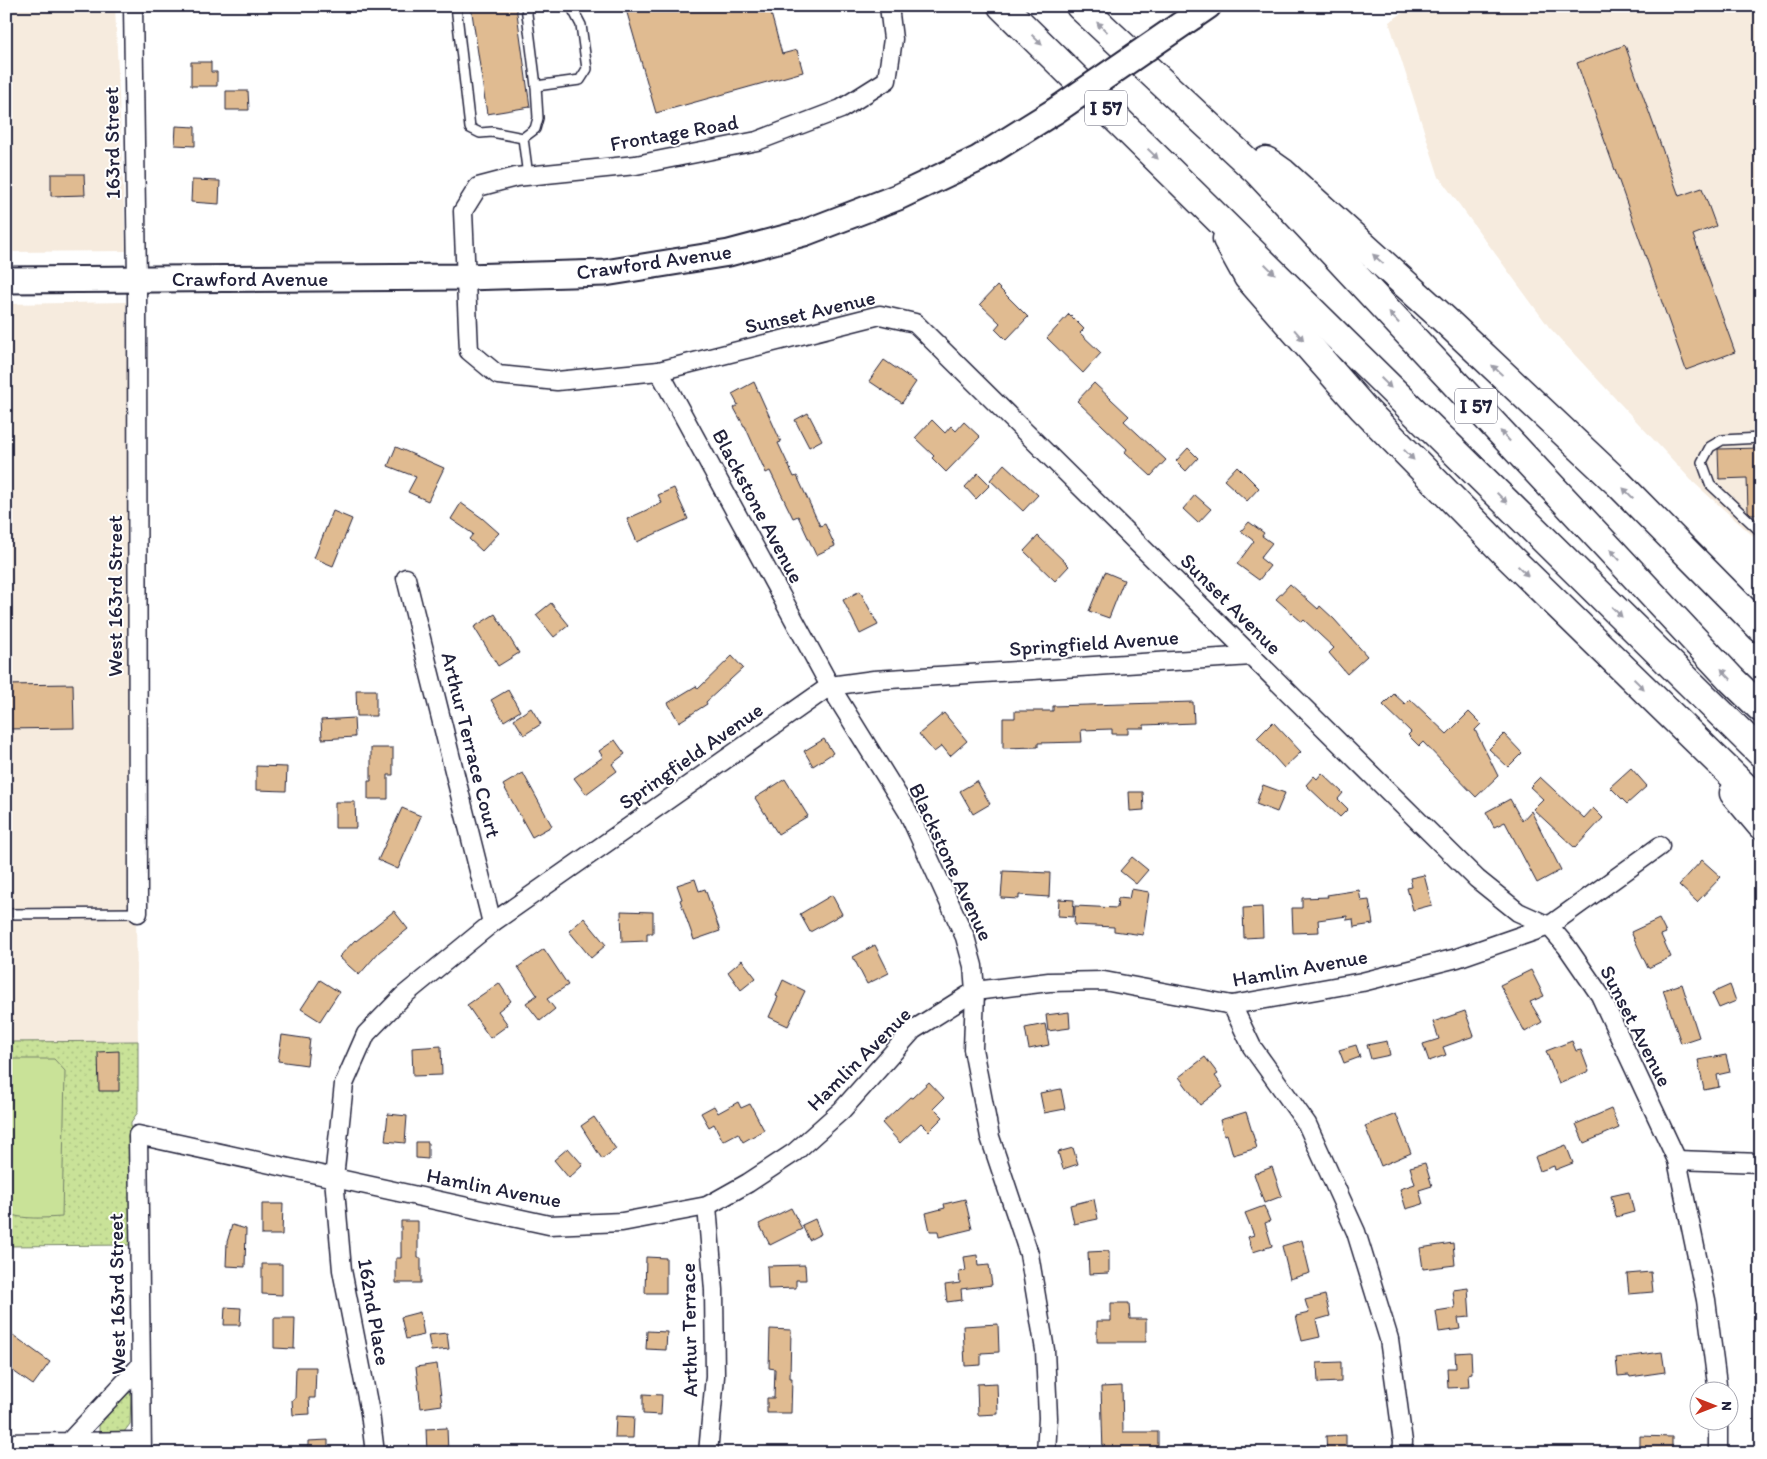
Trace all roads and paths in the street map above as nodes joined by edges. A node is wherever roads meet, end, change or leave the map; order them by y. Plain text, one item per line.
1 (133, 6) edge
2 (456, 6) edge
3 (526, 6) edge
4 (571, 6) edge
5 (889, 6) edge
6 (1002, 6) edge
7 (1080, 6) edge
8 (1200, 12) edge
9 (536, 86) junction
10 (1189, 108) junction
11 (522, 138) junction
12 (528, 176) junction
13 (1210, 211) junction
14 (466, 277) junction
15 (6, 280) edge
16 (137, 280) junction
17 (660, 371) junction
18 (1761, 438) edge
19 (1761, 532) edge
20 (1670, 535) junction
21 (406, 578) dead end
22 (1761, 610) edge
23 (1761, 628) edge
24 (1252, 656) junction
25 (830, 686) junction
26 (1661, 706) junction
27 (1761, 708) edge
28 (1761, 752) edge
29 (1761, 803) edge
30 (1761, 825) edge
31 (1660, 846) dead end
32 (138, 913) joint
33 (6, 914) edge
34 (492, 923) junction
35 (1549, 926) junction
36 (974, 991) junction
37 (1232, 1005) junction
38 (138, 1135) joint
39 (1677, 1160) junction
40 (1761, 1163) edge
41 (334, 1178) junction
42 (707, 1206) junction
43 (140, 1366) junction
44 (1717, 1382) edge
45 (1718, 1432) edge
46 (69, 1442) junction
47 (6, 1443) edge
48 (142, 1447) edge
49 (375, 1453) edge
50 (708, 1453) edge
51 (1046, 1453) edge
52 (1402, 1453) edge
53 (1718, 1453) edge

1 - 16 street, 163rd Street
2 - 11 lane
3 - 9 lane
4 - 9 lane
5 - 12 street, Frontage Road
6 -> 13 highway, I 57
10 -> 7 highway, I 57
8 - 14 main road, Crawford Avenue, bridge
9 - 11 lane
20 -> 10 highway
27 -> 10 highway, I 57
11 - 12 lane
12 - 14 street, Frontage Road
13 -> 26 highway
13 -> 28 highway, I 57
14 - 16 main road, Crawford Avenue
14 - 17 street, Sunset Avenue
15 - 16 main road, Crawford Avenue
16 - 32 street, West 163rd Street
17 - 24 street, Sunset Avenue
17 - 25 street, Blackstone Avenue
18 - 19 lane
20 - 22 highway
20 - 23 highway
21 - 34 street, Arthur Terrace Court
24 - 25 street, Springfield Avenue
24 - 35 street, Sunset Avenue
25 - 34 street, Springfield Avenue
25 - 36 street, Blackstone Avenue
26 - 29 highway
26 - 30 highway
31 - 35 street, Hamlin Avenue
32 - 33 lane
34 - 41 street, Springfield Avenue
35 - 37 street, Hamlin Avenue
35 - 39 street, Sunset Avenue
36 - 37 street, Hamlin Avenue
36 - 42 street, Hamlin Avenue
36 - 51 street, Blackstone Avenue
37 - 52 street
38 - 41 street, Hamlin Avenue
38 - 43 street, West 163rd Street
39 - 40 street
39 - 44 street, Sunset Avenue
41 - 42 street, Hamlin Avenue
41 - 49 street, 162nd Place
42 - 50 street, Arthur Terrace
43 - 46 street
43 - 48 street, West 163rd Street
45 - 53 street
46 - 47 street
46 - 48 street

